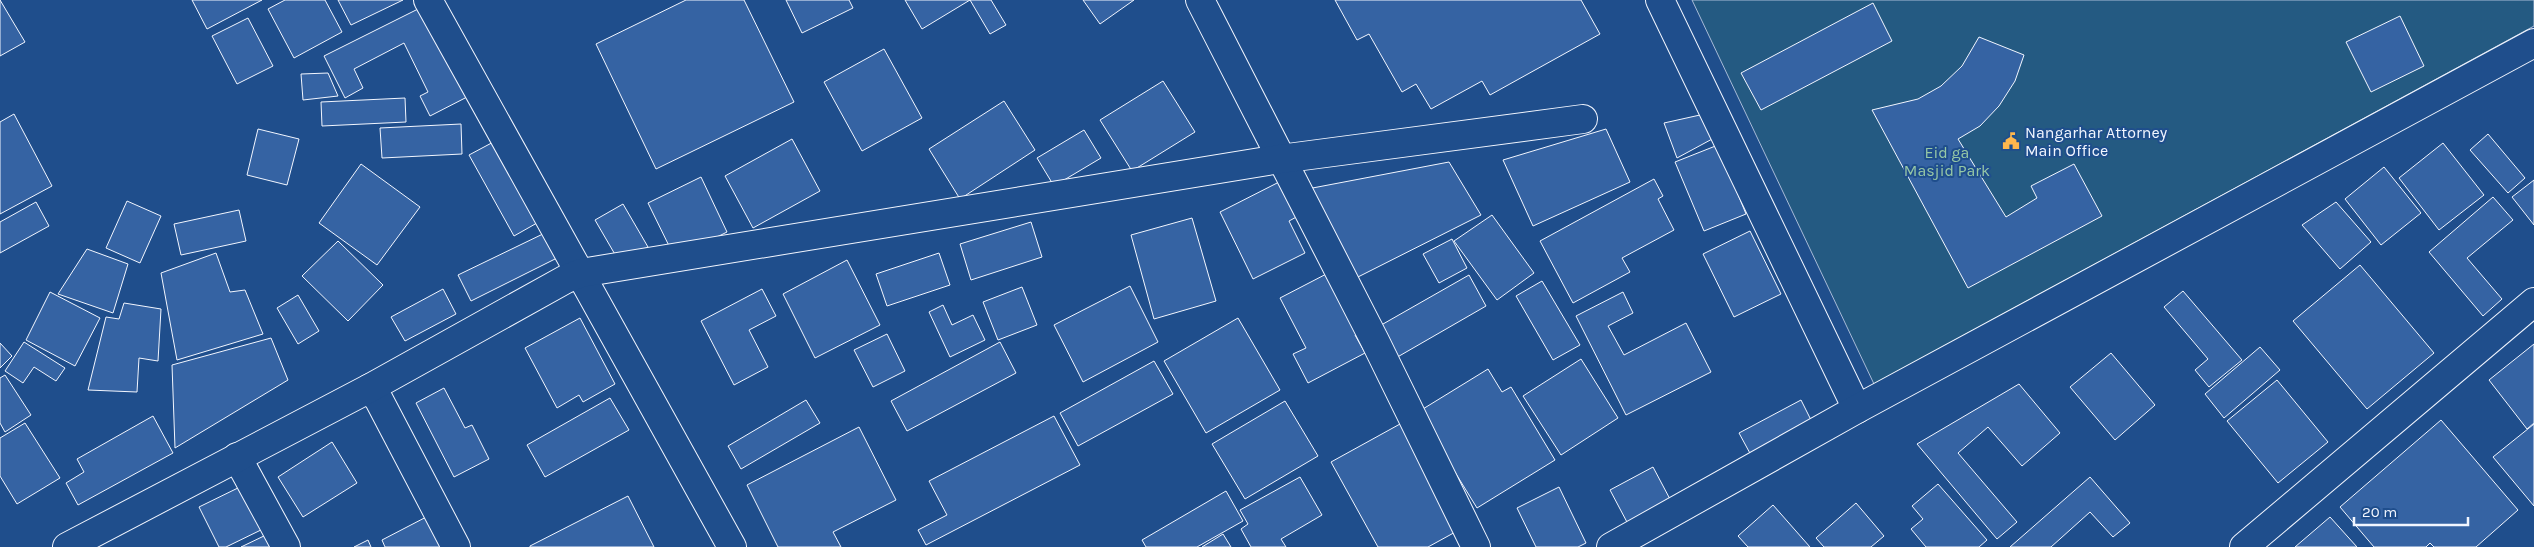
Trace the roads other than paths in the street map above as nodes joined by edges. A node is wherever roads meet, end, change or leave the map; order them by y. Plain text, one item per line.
1 (428, 0) edge
2 (1200, 0) edge
3 (1660, 0) edge
4 (2533, 35) edge
5 (1583, 119) dead end
6 (1280, 159) junction
7 (581, 273) junction
8 (2534, 302) edge
9 (370, 388) junction
10 (1857, 409) junction
11 (236, 457) junction
12 (67, 547) edge
13 (286, 547) edge
14 (456, 547) edge
15 (732, 547) edge
16 (1476, 547) edge
17 (1611, 547) edge
18 (2244, 547) edge

1 - 7 street
2 - 6 street
3 - 10 street
4 - 10 street
5 - 6 street
6 - 7 street
6 - 16 street
7 - 9 street
7 - 15 street
8 - 18 street
9 - 11 street
9 - 14 street
10 - 17 street
11 - 12 street
11 - 13 street

